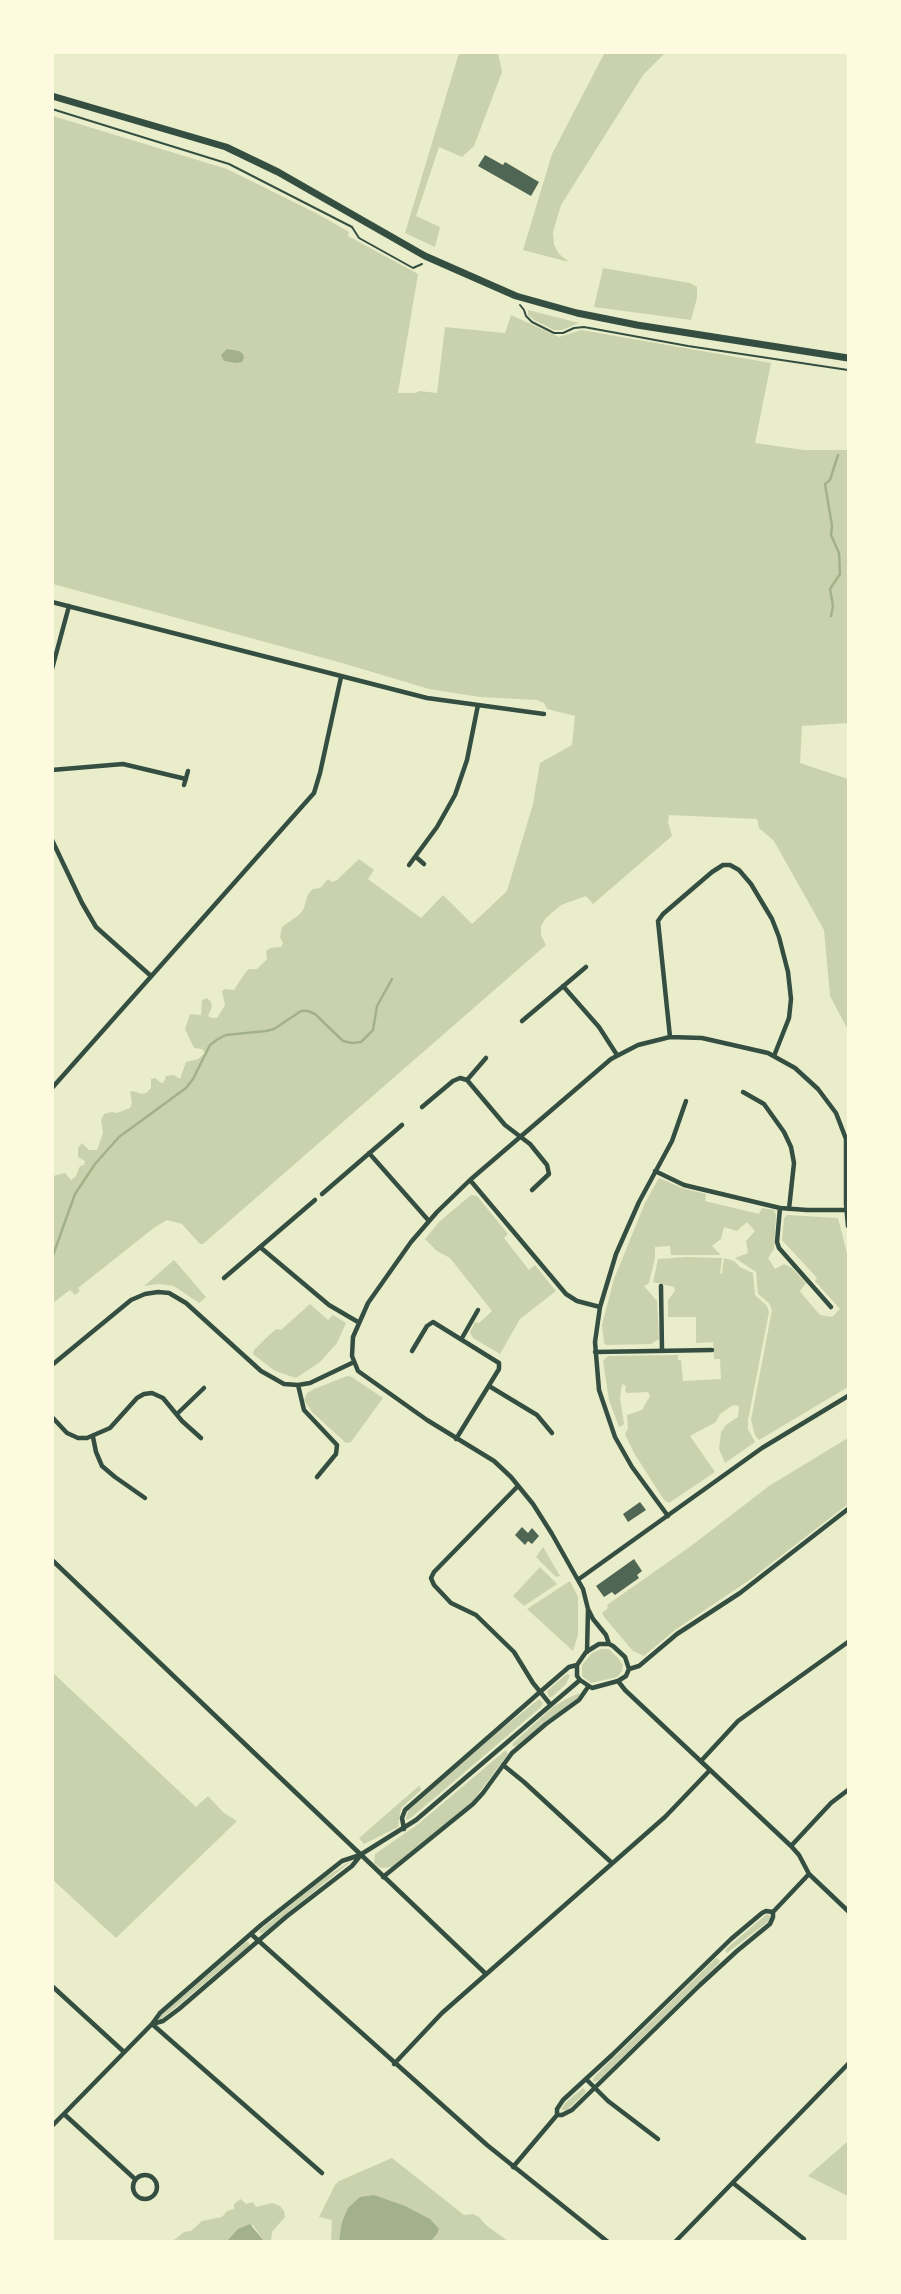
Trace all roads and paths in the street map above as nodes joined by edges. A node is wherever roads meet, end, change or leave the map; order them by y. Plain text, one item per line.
1 (52, 96) edge
2 (849, 358) edge
3 (52, 602) edge
4 (69, 607) junction
5 (52, 669) edge
6 (341, 677) junction
7 (478, 705) junction
8 (544, 714) dead end
9 (52, 770) edge
10 (188, 771) dead end
11 (186, 779) junction
12 (184, 785) dead end
13 (52, 840) edge
14 (416, 857) junction
15 (424, 864) dead end
16 (409, 865) dead end
17 (586, 967) dead end
18 (151, 976) junction
19 (563, 986) junction
20 (522, 1021) dead end
21 (670, 1037) junction
22 (617, 1055) junction
23 (774, 1056) junction
24 (486, 1058) dead end
25 (467, 1080) junction
26 (52, 1088) edge
27 (743, 1092) dead end
28 (686, 1101) dead end
29 (422, 1107) dead end
30 (402, 1125) dead end
31 (521, 1137) junction
32 (369, 1153) junction
33 (655, 1171) junction
34 (470, 1180) junction
35 (532, 1190) dead end
36 (322, 1194) dead end
37 (315, 1200) dead end
38 (780, 1208) junction
39 (789, 1209) junction
40 (846, 1210) junction
41 (429, 1221) junction
42 (849, 1226) edge
43 (260, 1247) junction
44 (224, 1278) dead end
45 (661, 1286) dead end
46 (600, 1307) junction
47 (831, 1307) dead end
48 (478, 1310) dead end
49 (358, 1322) junction
50 (462, 1338) junction
51 (662, 1350) junction
52 (712, 1350) dead end
53 (412, 1351) dead end
54 (595, 1352) junction
55 (354, 1362) junction
56 (52, 1365) edge
57 (298, 1385) junction
58 (489, 1385) junction
59 (204, 1388) dead end
60 (849, 1396) edge
61 (177, 1414) junction
62 (52, 1417) edge
63 (552, 1433) dead end
64 (93, 1437) junction
65 (201, 1438) dead end
66 (456, 1438) junction
67 (317, 1477) dead end
68 (518, 1486) junction
69 (145, 1498) dead end
70 (849, 1509) edge
71 (668, 1517) junction
72 (52, 1560) edge
73 (579, 1579) junction
74 (588, 1609) junction
75 (849, 1642) edge
76 (610, 1644) junction
77 (586, 1652) junction
78 (577, 1665) junction
79 (629, 1669) junction
80 (580, 1680) junction
81 (618, 1681) junction
82 (588, 1686) junction
83 (540, 1692) junction
84 (550, 1704) junction
85 (701, 1761) junction
86 (503, 1765) junction
87 (710, 1770) junction
88 (849, 1790) edge
89 (404, 1829) junction
90 (791, 1846) junction
91 (360, 1855) junction
92 (612, 1863) junction
93 (809, 1874) junction
94 (383, 1877) junction
95 (849, 1911) edge
96 (773, 1912) junction
97 (250, 1934) junction
98 (258, 1942) junction
99 (718, 1951) junction
100 (727, 1960) junction
101 (209, 1970) junction
102 (486, 1973) junction
103 (216, 1978) junction
104 (52, 1986) edge
105 (152, 2024) junction
106 (124, 2052) junction
107 (394, 2064) junction
108 (849, 2064) edge
109 (586, 2079) junction
110 (594, 2088) junction
111 (64, 2114) junction
112 (557, 2115) junction
113 (52, 2126) edge
114 (658, 2140) dead end
115 (513, 2167) junction
116 (322, 2173) dead end
117 (135, 2179) junction
118 (733, 2183) junction
119 (804, 2239) dead end
120 (608, 2242) edge
121 (675, 2242) edge

1 - 2 main road
3 - 4 street
4 - 5 street
4 - 6 street
6 - 7 street
6 - 18 street
7 - 8 street
7 - 14 street
9 - 11 street
10 - 11 street
11 - 12 street
13 - 18 street
14 - 15 street
14 - 16 street
17 - 19 street
18 - 26 street
19 - 20 street
19 - 22 street
21 - 22 street
21 - 23 street
21 - 23 street
22 - 31 street
23 - 40 street
24 - 25 street
25 - 29 street
25 - 31 street
27 - 39 street
28 - 33 street
30 - 32 street
31 - 34 street
31 - 35 street
32 - 36 street
32 - 41 street
33 - 38 street
33 - 46 street
34 - 41 street
34 - 46 street
37 - 43 street
38 - 39 street
38 - 47 street
39 - 40 street
40 - 42 street
41 - 49 street
43 - 44 street
43 - 49 street
45 - 51 street
46 - 54 street
48 - 50 street
49 - 55 street
50 - 53 street
50 - 58 street
51 - 52 street
51 - 54 street
54 - 71 street
55 - 57 street
55 - 66 street
56 - 57 street
57 - 67 street
58 - 63 street
58 - 66 street
59 - 61 street
60 - 71 street
61 - 64 street
61 - 65 street
62 - 64 street
64 - 69 street
66 - 68 street
68 - 73 street
68 - 83 street
70 - 79 street
71 - 73 street
72 - 91 street
73 - 74 street
74 - 76 street
74 - 77 street
75 - 85 street
76 - 77 street
76 - 79 street
77 - 78 street
78 - 80 street
78 - 83 street
79 - 81 street
80 - 82 street
80 - 84 street
81 - 82 street
81 - 85 street
82 - 86 street
83 - 84 street
83 - 89 street
84 - 89 street
85 - 87 street
86 - 92 street
86 - 94 street
87 - 90 street
87 - 92 street
88 - 90 street
89 - 91 street
90 - 93 street
91 - 94 street
91 - 97 street
91 - 98 street
92 - 102 street
93 - 95 street
93 - 96 street
94 - 102 street
96 - 99 street
96 - 100 street
97 - 98 street
97 - 101 street
98 - 103 street
98 - 107 street
99 - 100 street
99 - 109 street
100 - 110 street
101 - 103 street
101 - 105 street
102 - 107 street
103 - 105 street
104 - 106 street
105 - 106 street
105 - 116 street
106 - 111 street
107 - 115 street
108 - 118 street
109 - 110 street
109 - 112 street
110 - 112 street
110 - 114 street
111 - 113 street
111 - 117 street
112 - 115 street
115 - 120 street
117 - 117 street
118 - 119 street
118 - 121 street

